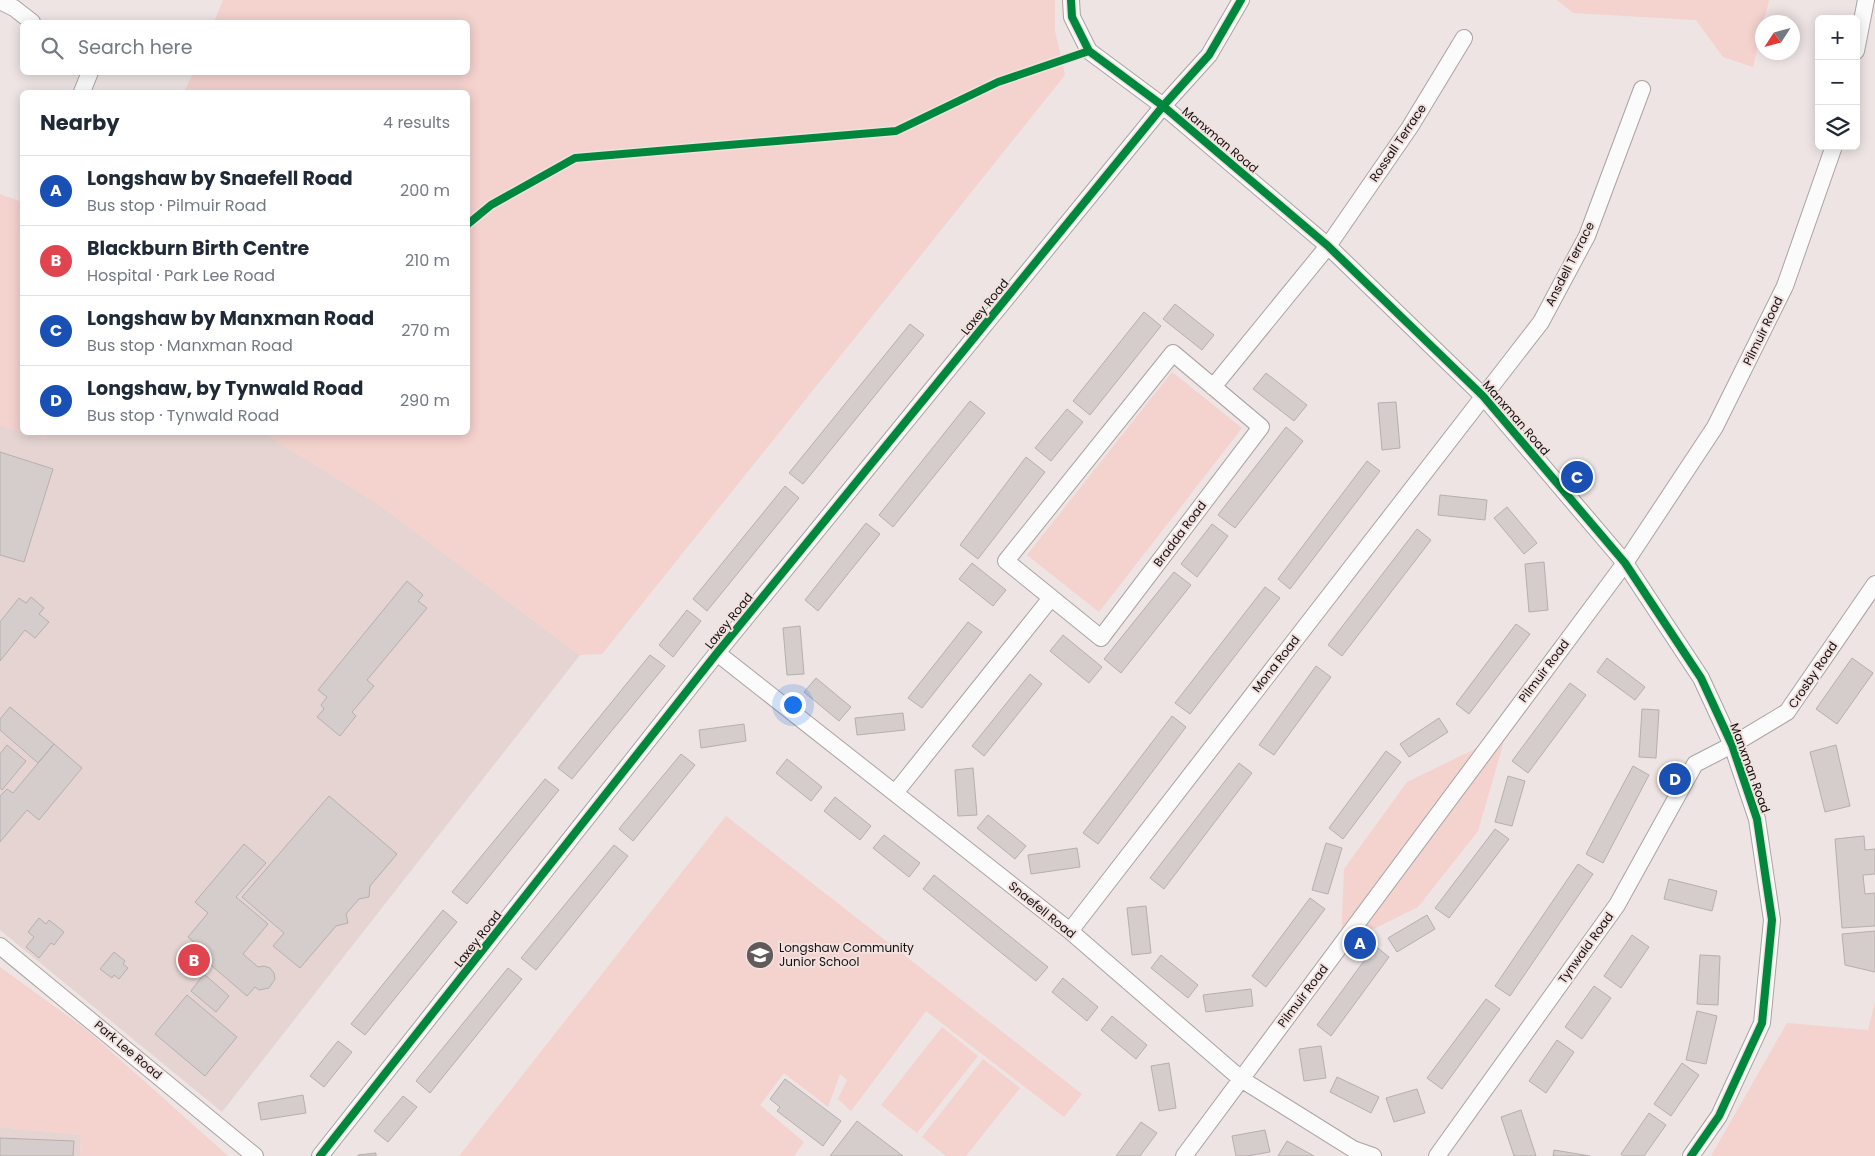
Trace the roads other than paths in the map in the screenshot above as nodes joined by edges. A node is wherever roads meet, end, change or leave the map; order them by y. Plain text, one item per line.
1 (1071, 0) edge
2 (1241, 0) edge
3 (1866, 0) edge
4 (0, 1) edge
5 (29, 20) edge
6 (1860, 30) edge
7 (1464, 38) dead end
8 (89, 75) edge
9 (1642, 89) dead end
10 (83, 90) edge
11 (1163, 106) junction
12 (1833, 150) edge
13 (1328, 246) junction
14 (1213, 387) junction
15 (1483, 396) junction
16 (1625, 563) junction
17 (1875, 584) edge
18 (1051, 598) junction
19 (717, 654) junction
20 (1732, 745) junction
21 (895, 793) junction
22 (1070, 931) junction
23 (0, 946) edge
24 (1241, 1079) junction
25 (255, 1156) edge
26 (320, 1156) edge
27 (1184, 1156) edge
28 (1373, 1156) edge
29 (1437, 1156) edge
30 (1691, 1156) edge

1 - 11 street, Manxman Road
2 - 11 street, Laxey Road
3 - 6 street
4 - 5 street
7 - 13 street, Rossall Terrace
8 - 10 street
9 - 15 street, Ansdell Terrace
11 - 13 street, Manxman Road
11 - 19 street, Laxey Road
12 - 16 street, Pilmuir Road
13 - 14 street
13 - 15 street, Manxman Road
14 - 18 street, Bradda Road
14 - 18 street, Bradda Road
15 - 16 street, Manxman Road
15 - 22 street, Mona Road
16 - 20 street, Manxman Road
16 - 24 street, Pilmuir Road
17 - 20 street, Crosby Road
18 - 21 street
19 - 21 street, Snaefell Road
19 - 26 street, Laxey Road
20 - 29 street, Tynwald Road
20 - 30 street, Manxman Road
21 - 22 street, Snaefell Road
22 - 24 street, Snaefell Road
23 - 25 street, Park Lee Road
24 - 27 street, Pilmuir Road
24 - 28 street, Snaefell Road

